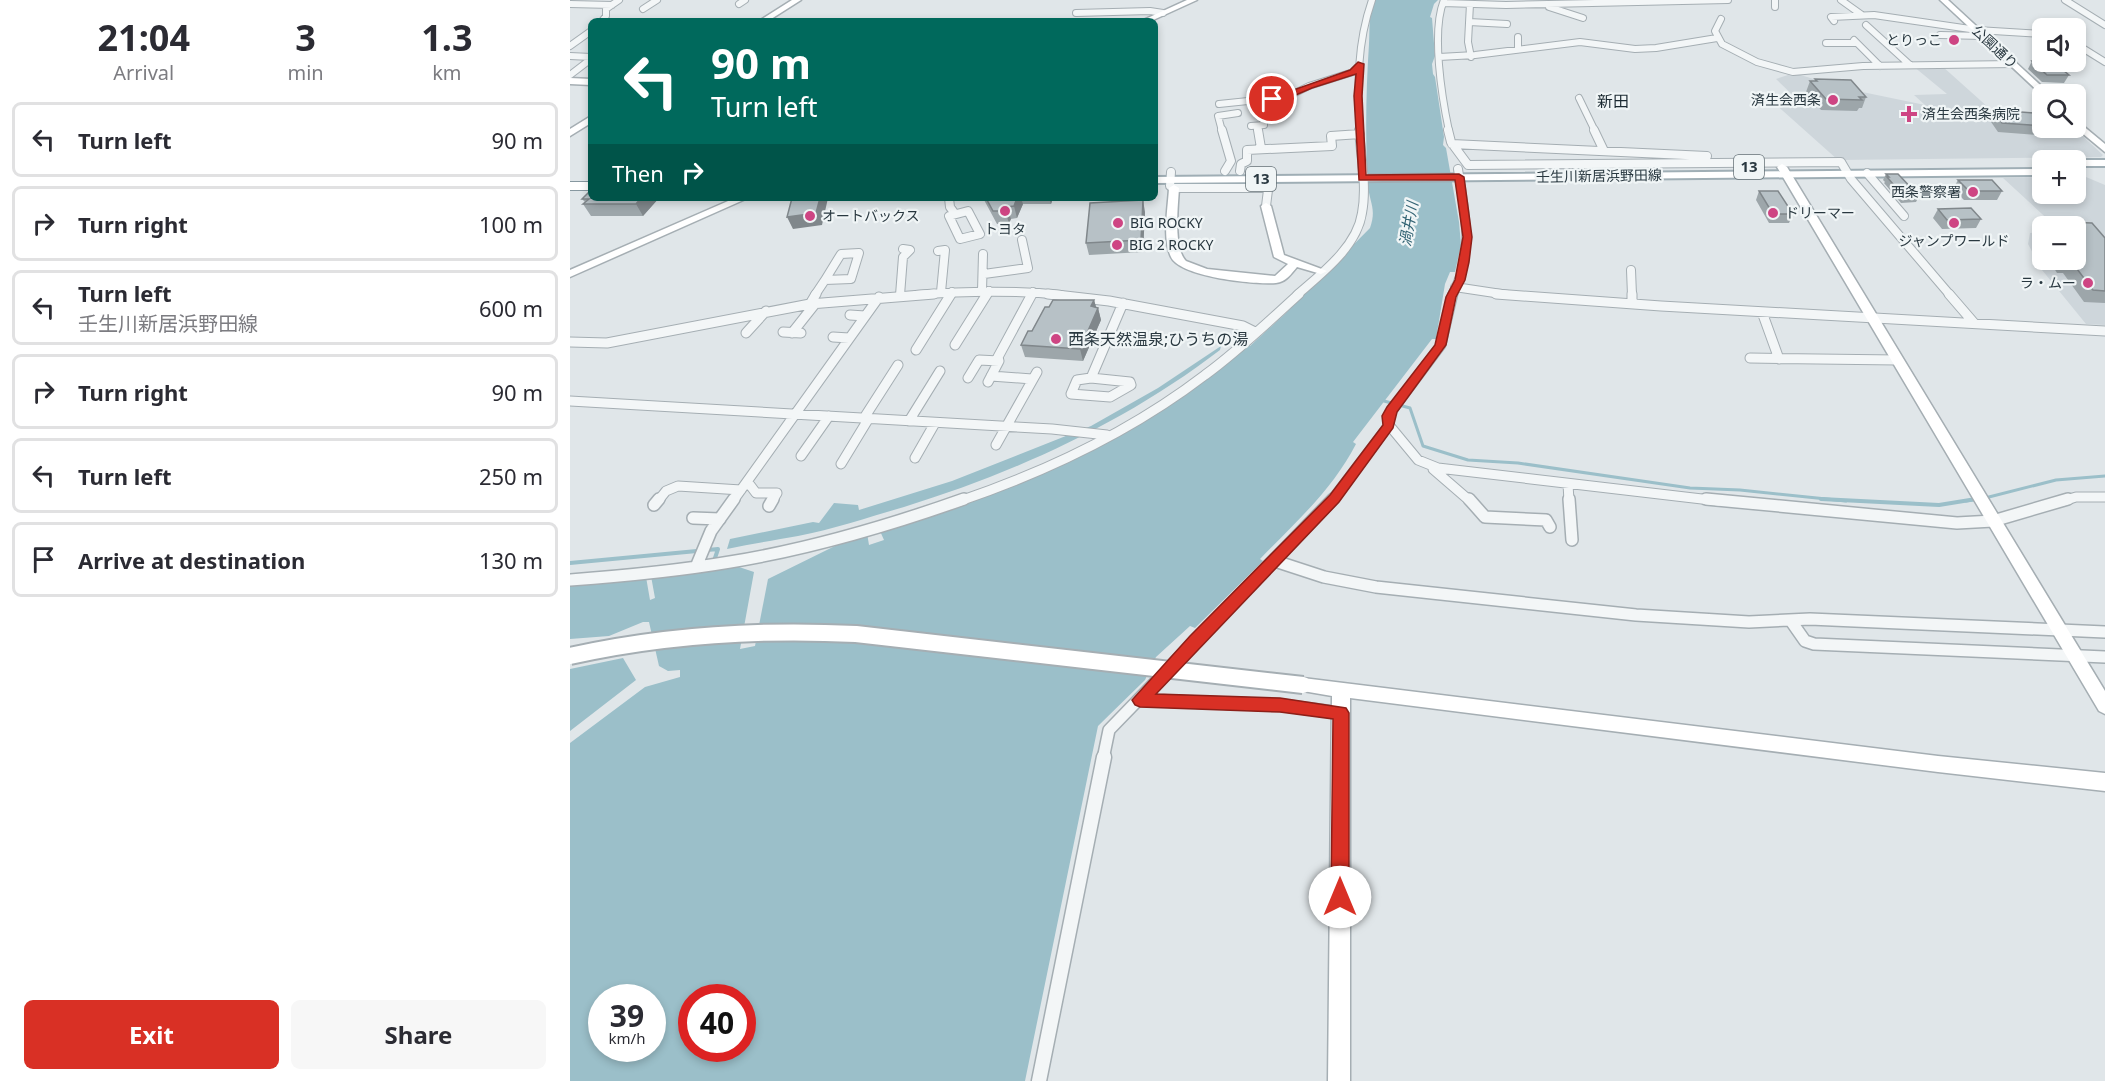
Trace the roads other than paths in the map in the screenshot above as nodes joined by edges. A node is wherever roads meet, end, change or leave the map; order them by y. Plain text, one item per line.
1 (619, 0) edge
2 (657, 0) edge
3 (745, 0) edge
4 (797, 0) edge
5 (1193, 0) edge
6 (1372, 0) edge
7 (1700, 0) edge
8 (1728, 0) edge
9 (1775, 0) edge
10 (1841, 0) edge
11 (1944, 0) edge
12 (2065, 0) edge
13 (570, 4) edge
14 (739, 4) dead end
15 (1442, 4) edge
16 (1470, 4) junction
17 (1543, 4) junction
18 (612, 5) junction
19 (1510, 5) junction
20 (1775, 7) dead end
21 (643, 9) dead end
22 (1452, 10) dead end
23 (1526, 11) dead end
24 (1076, 13) dead end
25 (1163, 14) junction
26 (1862, 15) junction
27 (604, 18) edge
28 (768, 18) edge
29 (1153, 18) edge
30 (1583, 18) dead end
31 (1721, 19) dead end
32 (1834, 21) dead end
33 (1469, 22) junction
34 (1507, 24) dead end
35 (1866, 25) dead end
36 (2104, 25) edge
37 (588, 33) edge
38 (1980, 33) junction
39 (2032, 34) edge
40 (1940, 35) dead end
41 (1518, 37) dead end
42 (1717, 38) junction
43 (1826, 43) dead end
44 (570, 46) edge
45 (1518, 49) junction
46 (2086, 50) edge
47 (570, 56) edge
48 (1439, 57) junction
49 (1471, 57) junction
50 (588, 58) edge
51 (588, 60) edge
52 (2105, 62) edge
53 (1360, 64) junction
54 (2014, 64) junction
55 (1910, 65) junction
56 (1880, 66) junction
57 (570, 75) edge
58 (570, 81) edge
59 (588, 82) edge
60 (2035, 84) edge
61 (1579, 98) dead end
62 (1219, 104) dead end
63 (1230, 104) junction
64 (1271, 110) dead end
65 (588, 121) edge
66 (2086, 132) edge
67 (570, 133) edge
68 (1360, 134) junction
69 (1452, 144) junction
70 (1261, 148) junction
71 (2105, 149) edge
72 (1604, 151) junction
73 (1805, 161) junction
74 (2086, 163) edge
75 (2105, 163) edge
76 (2032, 164) edge
77 (1785, 170) junction
78 (1846, 170) junction
79 (1225, 171) junction
80 (1240, 171) junction
81 (2032, 172) edge
82 (2086, 172) edge
83 (2105, 172) edge
84 (1158, 173) edge
85 (1457, 173) junction
86 (1867, 173) junction
87 (1364, 174) junction
88 (570, 176) edge
89 (588, 176) edge
90 (1158, 180) edge
91 (1172, 180) junction
92 (570, 186) edge
93 (588, 186) edge
94 (736, 201) edge
95 (949, 201) edge
96 (1266, 206) joint
97 (955, 214) junction
98 (1904, 216) dead end
99 (1022, 240) dead end
100 (903, 249) dead end
101 (938, 251) dead end
102 (983, 254) dead end
103 (1295, 262) junction
104 (1630, 270) dead end
105 (1321, 271) junction
106 (570, 274) edge
107 (984, 274) junction
108 (824, 280) junction
109 (1455, 287) junction
110 (986, 291) junction
111 (941, 292) junction
112 (952, 292) junction
113 (1033, 292) junction
114 (900, 296) junction
115 (879, 297) junction
116 (1123, 303) junction
117 (812, 304) junction
118 (1632, 304) junction
119 (766, 311) junction
120 (1762, 312) junction
121 (850, 315) dead end
122 (866, 316) junction
123 (1873, 318) junction
124 (1974, 323) junction
125 (2105, 331) edge
126 (746, 333) dead end
127 (792, 333) dead end
128 (1255, 333) junction
129 (833, 337) dead end
130 (849, 338) junction
131 (570, 342) edge
132 (955, 345) dead end
133 (916, 350) dead end
134 (1750, 358) dead end
135 (1779, 359) junction
136 (1897, 360) junction
137 (999, 361) junction
138 (898, 365) dead end
139 (940, 371) dead end
140 (968, 378) dead end
141 (1092, 378) junction
142 (570, 401) edge
143 (795, 414) junction
144 (829, 416) junction
145 (867, 418) junction
146 (909, 421) junction
147 (935, 423) junction
148 (1389, 425) junction
149 (1006, 427) junction
150 (1107, 435) junction
151 (996, 446) dead end
152 (801, 456) dead end
153 (915, 458) dead end
154 (842, 464) dead end
155 (1431, 466) junction
156 (1568, 484) junction
157 (743, 487) junction
158 (2105, 497) edge
159 (654, 505) dead end
160 (769, 506) dead end
161 (693, 518) dead end
162 (720, 519) junction
163 (1993, 521) junction
164 (1550, 527) dead end
165 (1572, 540) dead end
166 (1275, 561) junction
167 (698, 562) junction
168 (570, 580) edge
169 (1791, 621) junction
170 (2059, 630) junction
171 (2105, 632) edge
172 (570, 656) edge
173 (2075, 656) junction
174 (2105, 657) edge
175 (1341, 690) junction
176 (1140, 700) junction
177 (2105, 706) edge
178 (1341, 713) junction
179 (2105, 782) edge
180 (1039, 1081) edge
181 (1339, 1081) edge

1 - 18 street
2 - 21 street
3 - 14 street
4 - 28 street
5 - 25 street
6 - 53 street
7 - 8 street
7 - 17 street
9 - 20 street
10 - 26 street
11 - 38 street, 公園通り
12 - 36 street
13 - 18 street
15 - 16 street
15 - 22 street
15 - 48 street
16 - 19 street
16 - 33 street
17 - 19 street
17 - 30 street
18 - 27 street
19 - 23 street
24 - 25 street
25 - 29 street
26 - 32 street
26 - 38 street
31 - 42 street
33 - 34 street
33 - 49 street
35 - 55 street
37 - 44 street
38 - 39 street
38 - 40 street
38 - 54 street, 公園通り
41 - 45 street
42 - 45 street
42 - 56 street
43 - 56 street
45 - 49 street
46 - 52 street
47 - 50 street
48 - 49 street
48 - 69 street
51 - 57 street
53 - 63 street
53 - 68 street
54 - 55 street
54 - 60 street, 公園通り
55 - 56 street
58 - 59 street
61 - 72 street
62 - 63 street
63 - 79 street
64 - 70 street
65 - 67 street
66 - 71 street
68 - 70 street
68 - 87 street
69 - 72 street
69 - 73 street
70 - 80 street
72 - 73 street
73 - 78 street
74 - 75 main road
76 - 78 main road, 壬生川新居浜野田線 / 13
77 - 78 main road, 壬生川新居浜野田線 / 13
77 - 85 main road, 壬生川新居浜野田線 / 13
77 - 123 street
78 - 86 main road, 壬生川新居浜野田線 / 13
78 - 124 street
79 - 80 main road, 壬生川新居浜野田線 / 13
79 - 91 main road, 壬生川新居浜野田線 / 13
80 - 87 main road, 壬生川新居浜野田線 / 13
81 - 86 main road, 壬生川新居浜野田線 / 13
82 - 83 main road
84 - 91 main road, 壬生川新居浜野田線 / 13
85 - 87 main road, 壬生川新居浜野田線 / 13
85 - 109 street
86 - 98 street
87 - 91 main road, 壬生川新居浜野田線 / 13
87 - 105 street
88 - 89 highway
90 - 91 main road, 壬生川新居浜野田線 / 13
91 - 96 street
91 - 103 street
92 - 93 highway
94 - 106 street
95 - 97 street
96 - 103 street
97 - 97 street
99 - 107 street
100 - 114 street
101 - 111 street
102 - 107 street
103 - 105 street
104 - 118 street
105 - 128 street
107 - 110 street
108 - 108 street
108 - 117 street
109 - 118 street
109 - 148 street
110 - 112 street
110 - 113 street
110 - 132 street
111 - 112 street
111 - 114 street
112 - 133 street
113 - 116 street
113 - 137 street
114 - 115 street
115 - 117 street
115 - 122 street
116 - 128 street
116 - 141 street
117 - 119 street
117 - 127 street
118 - 120 street
119 - 126 street
119 - 131 street
120 - 123 street
120 - 135 street
121 - 122 street
122 - 130 street
123 - 124 street
123 - 136 street
124 - 125 street
128 - 150 street
129 - 130 street
130 - 143 street
134 - 135 street
135 - 136 street
136 - 163 street
137 - 140 street
137 - 149 street
138 - 145 street
139 - 146 street
141 - 141 street
142 - 143 street
143 - 144 street
143 - 157 street
144 - 145 street
144 - 152 street
145 - 146 street
145 - 154 street
146 - 147 street
147 - 149 street
147 - 153 street
148 - 155 street
148 - 166 street
149 - 150 street
149 - 151 street
150 - 167 street
155 - 156 street
155 - 164 street
156 - 163 street
156 - 165 street
157 - 159 street
157 - 160 street
157 - 162 street
158 - 163 street
161 - 162 street
162 - 167 street
163 - 170 street
166 - 169 street
166 - 176 street
167 - 168 street
169 - 170 street
169 - 173 street
170 - 171 street
170 - 173 street
172 - 175 street, bridge
173 - 174 street
173 - 177 street
175 - 178 street
175 - 179 street
176 - 178 street
176 - 180 street
178 - 181 street

